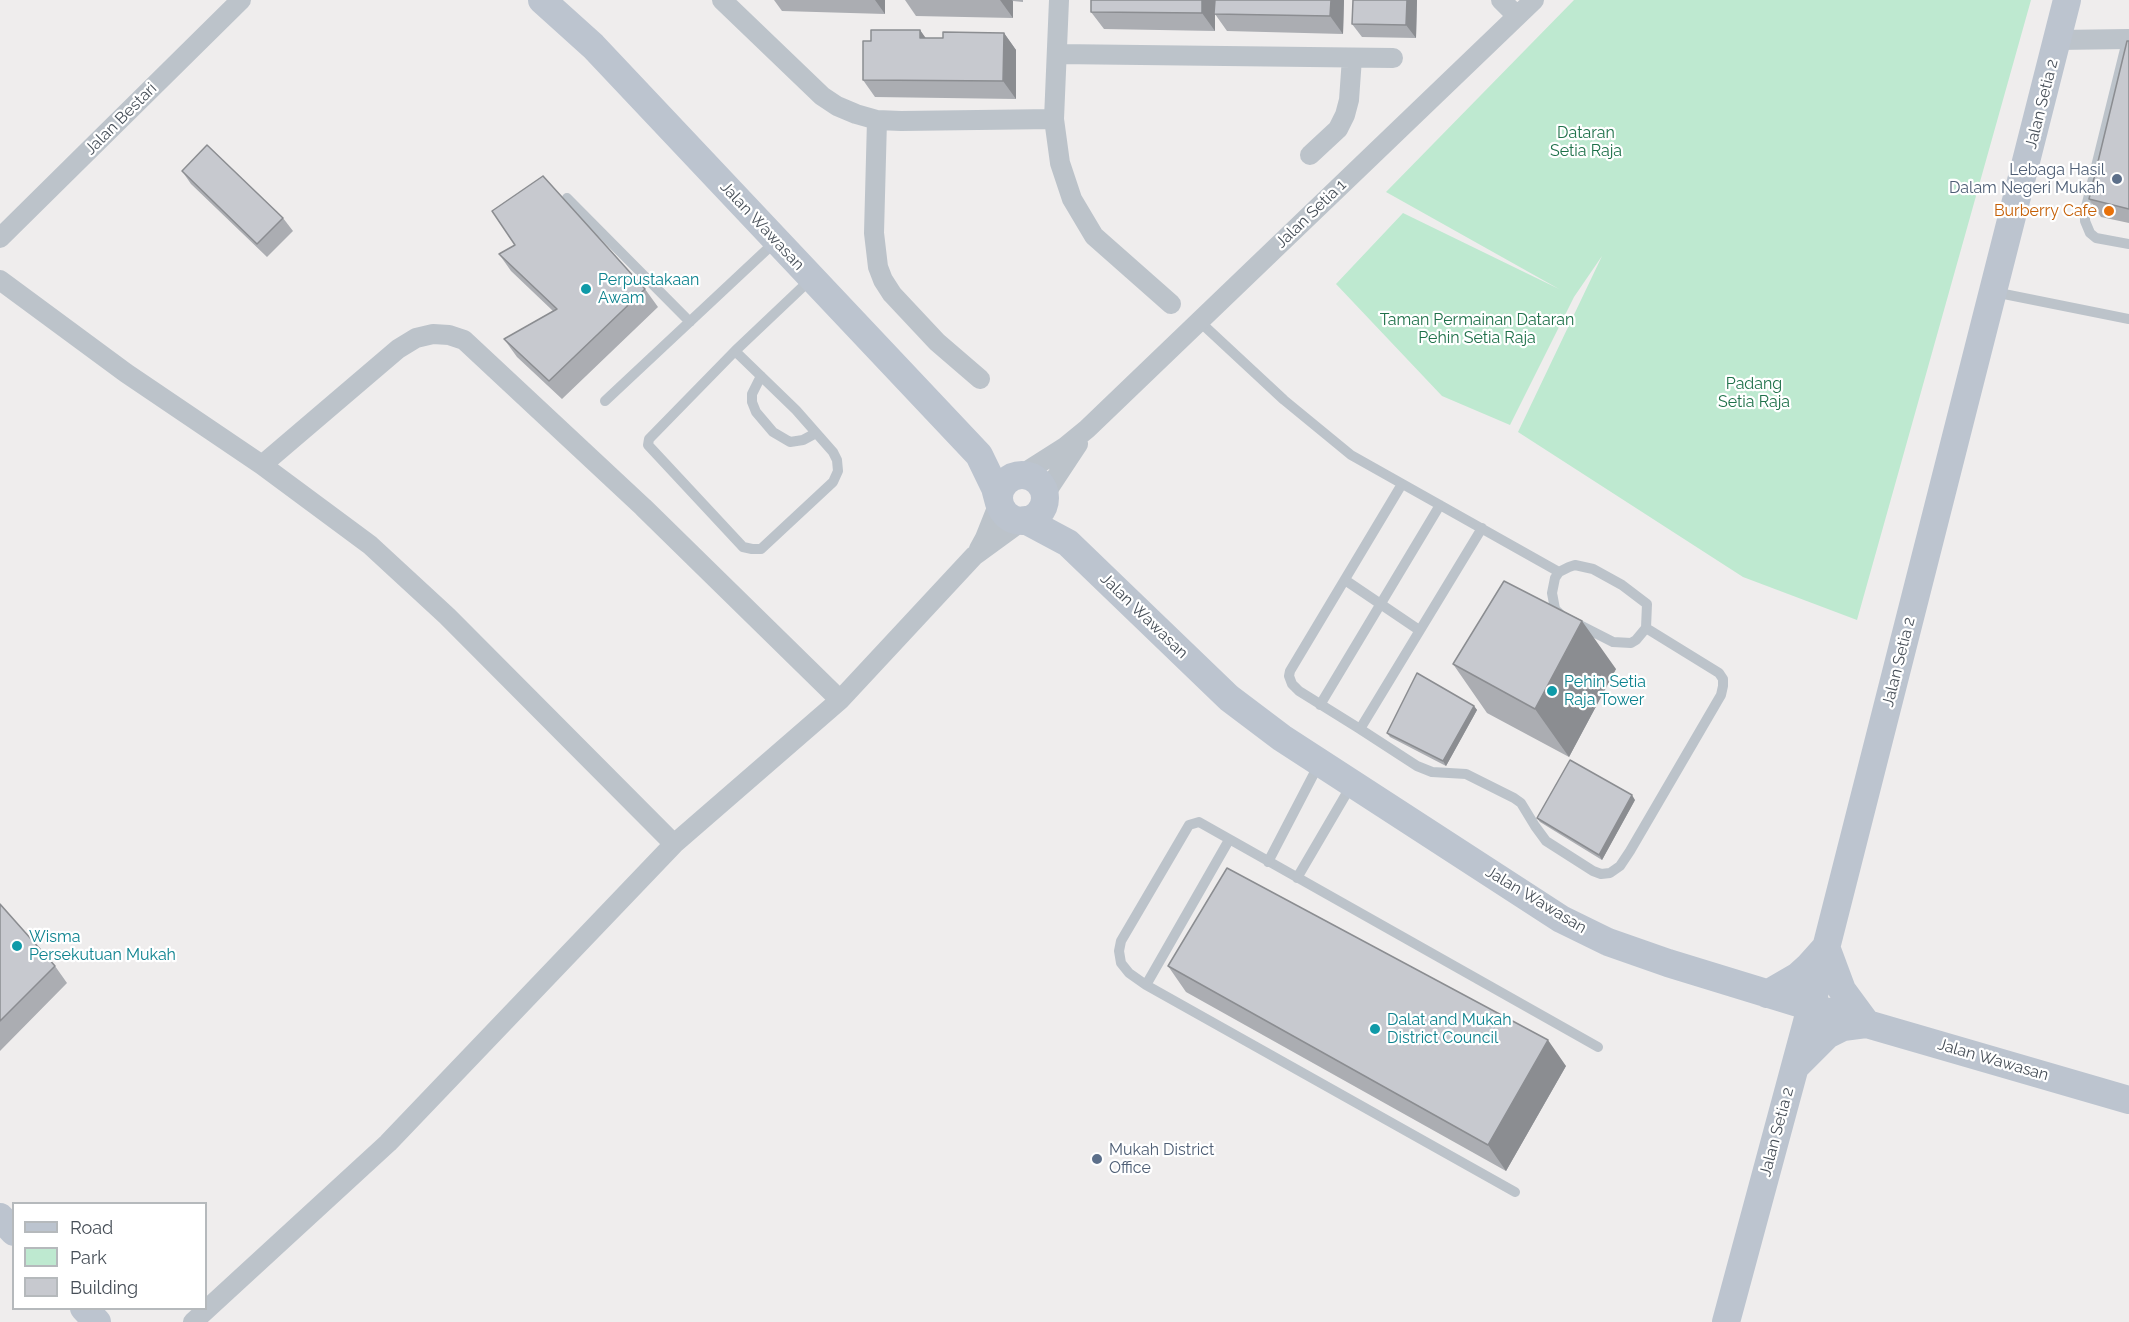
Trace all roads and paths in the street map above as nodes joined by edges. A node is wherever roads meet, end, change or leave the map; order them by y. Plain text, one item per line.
1 (241, 0) edge
2 (542, 0) edge
3 (722, 0) edge
4 (1059, 0) edge
5 (1502, 0) edge
6 (1534, 0) edge
7 (2067, 0) edge
8 (1517, 16) junction
9 (2128, 36) edge
10 (2058, 40) junction
11 (1057, 54) junction
12 (1352, 58) junction
13 (1393, 58) dead end
14 (1054, 119) junction
15 (877, 120) junction
16 (1310, 155) dead end
17 (567, 198) dead end
18 (0, 238) edge
19 (776, 240) junction
20 (2129, 244) edge
21 (812, 279) junction
22 (0, 280) edge
23 (1994, 292) junction
24 (1171, 304) dead end
25 (2129, 319) edge
26 (1199, 321) junction
27 (690, 322) junction
28 (735, 351) junction
29 (761, 376) junction
30 (980, 379) dead end
31 (605, 401) dead end
32 (1087, 429) junction
33 (816, 433) junction
34 (979, 455) junction
35 (262, 465) junction
36 (1020, 475) junction
37 (1402, 484) junction
38 (1044, 495) junction
39 (999, 503) junction
40 (1440, 505) junction
41 (1023, 520) junction
42 (1482, 528) junction
43 (1068, 543) junction
44 (974, 556) junction
45 (1559, 572) junction
46 (1345, 580) junction
47 (1381, 604) junction
48 (1646, 628) junction
49 (1419, 630) junction
50 (840, 700) junction
51 (1320, 705) junction
52 (1360, 729) junction
53 (1320, 763) junction
54 (1353, 784) junction
55 (1229, 840) junction
56 (674, 844) junction
57 (1268, 862) junction
58 (1297, 878) junction
59 (1826, 947) junction
60 (1146, 985) junction
61 (1767, 994) junction
62 (1811, 1007) junction
63 (1867, 1024) junction
64 (1598, 1047) dead end
65 (1794, 1068) junction
66 (2129, 1100) edge
67 (1515, 1192) dead end
68 (0, 1217) edge
69 (12, 1230) edge
70 (207, 1309) edge
71 (86, 1310) edge
72 (206, 1310) edge
73 (97, 1322) edge
74 (193, 1322) edge
75 (1726, 1322) edge

1 - 18 street, Jalan Bestari
2 - 19 street, Jalan Wawasan
3 - 15 street
4 - 11 street
5 - 8 street
6 - 8 street, Jalan Setia 1
7 - 10 street, Jalan Setia 2
8 - 26 street, Jalan Setia 1
9 - 10 street
9 - 20 lane
10 - 23 street, Jalan Setia 2
11 - 12 street
11 - 14 street
12 - 13 street
12 - 16 street
14 - 15 street
14 - 24 street
15 - 30 street
17 - 27 lane
19 - 21 street, Jalan Wawasan
19 - 27 lane
21 - 28 lane
21 - 34 street, Jalan Wawasan
22 - 35 street
23 - 25 lane
23 - 59 street, Jalan Setia 2
26 - 32 street, Jalan Setia 1
26 - 37 lane
27 - 31 lane
28 - 29 lane
28 - 33 lane
29 - 33 lane
29 - 33 lane
32 - 36 street, Jalan Setia 1
32 - 38 street, Jalan Setia 1
34 - 36 street, Jalan Wawasan
34 - 39 street, Jalan Wawasan
35 - 50 street
35 - 56 street
36 - 38 street
36 - 39 street
37 - 40 lane
37 - 46 lane
38 - 41 street
38 - 43 street, Jalan Wawasan
39 - 41 street
39 - 44 street
40 - 42 lane
40 - 47 lane
41 - 43 street, Jalan Wawasan
41 - 44 street
42 - 45 lane
42 - 49 lane
43 - 53 street, Jalan Wawasan
44 - 50 street
45 - 48 lane
45 - 48 lane
46 - 47 lane
46 - 51 lane
47 - 49 lane
47 - 51 lane
48 - 52 lane
49 - 52 lane
50 - 56 street
51 - 52 lane
53 - 54 street, Jalan Wawasan
53 - 57 lane
54 - 58 lane
54 - 61 street, Jalan Wawasan
55 - 57 lane
55 - 60 lane
55 - 60 lane
56 - 70 street
57 - 58 lane
58 - 64 lane
59 - 61 street
59 - 62 street, Jalan Setia 2
59 - 63 street
60 - 67 lane
61 - 62 street, Jalan Wawasan
61 - 65 street
62 - 63 street, Jalan Wawasan
62 - 65 street, Jalan Setia 2
63 - 65 street
63 - 66 street, Jalan Wawasan
65 - 75 street, Jalan Setia 2
68 - 69 street
71 - 73 street
72 - 74 street

